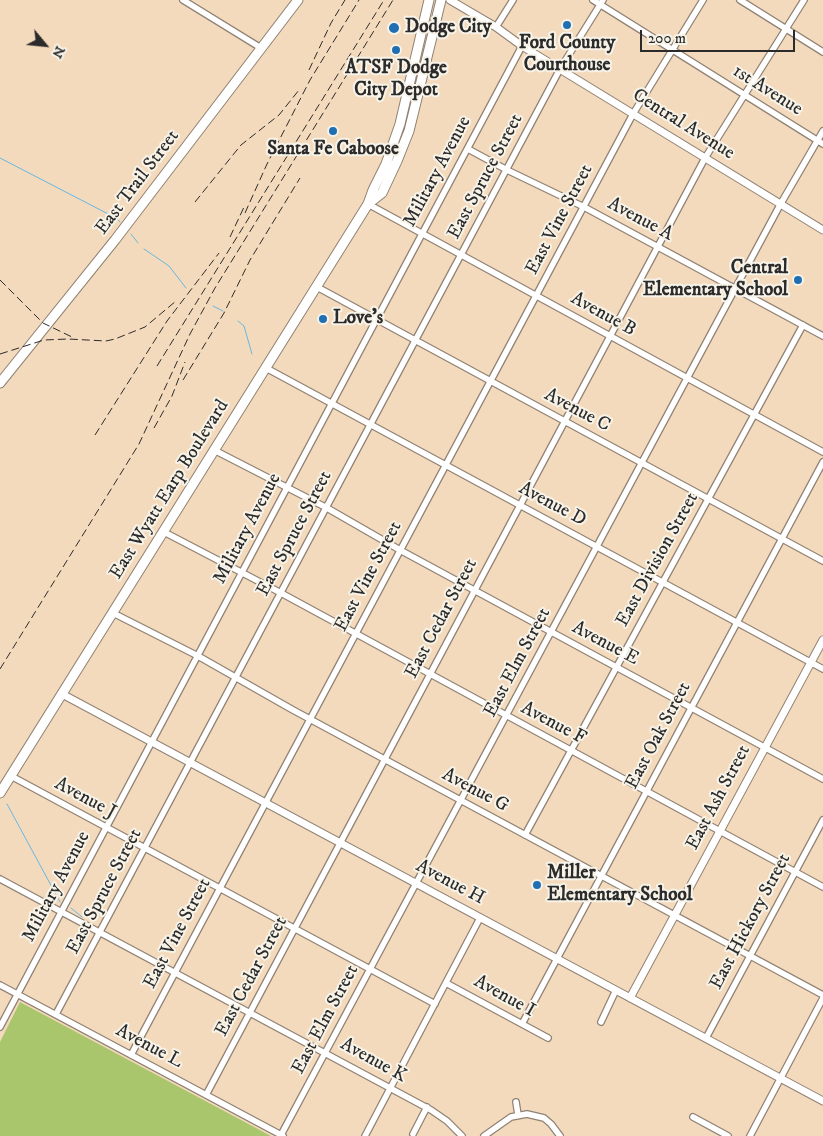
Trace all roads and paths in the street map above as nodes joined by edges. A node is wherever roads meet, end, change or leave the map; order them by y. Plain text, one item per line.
1 (184, 0) edge
2 (298, 0) edge
3 (430, 0) edge
4 (441, 0) edge
5 (450, 0) edge
6 (513, 0) edge
7 (593, 0) edge
8 (703, 0) edge
9 (740, 0) edge
10 (804, 0) edge
11 (601, 2) edge
12 (496, 27) junction
13 (787, 29) junction
14 (522, 46) junction
15 (261, 48) junction
16 (672, 51) junction
17 (823, 52) edge
18 (560, 69) junction
19 (746, 96) junction
20 (633, 114) junction
21 (823, 131) edge
22 (820, 142) edge
23 (468, 148) junction
24 (705, 158) junction
25 (507, 170) junction
26 (368, 204) junction
27 (780, 205) junction
28 (584, 206) junction
29 (823, 230) edge
30 (423, 234) junction
31 (658, 247) junction
32 (461, 255) junction
33 (316, 287) junction
34 (735, 288) junction
35 (536, 296) junction
36 (377, 320) junction
37 (803, 325) junction
38 (610, 336) junction
39 (823, 336) edge
40 (416, 340) junction
41 (266, 368) junction
42 (687, 378) junction
43 (490, 381) junction
44 (0, 383) edge
45 (332, 404) junction
46 (754, 414) junction
47 (565, 421) junction
48 (371, 424) junction
49 (214, 450) junction
50 (823, 452) edge
51 (823, 462) edge
52 (642, 463) junction
53 (446, 465) junction
54 (287, 487) junction
55 (708, 499) junction
56 (520, 505) junction
57 (327, 508) junction
58 (164, 532) junction
59 (782, 539) junction
60 (597, 547) junction
61 (400, 550) junction
62 (823, 561) edge
63 (242, 572) junction
64 (663, 583) junction
65 (475, 591) junction
66 (281, 593) junction
67 (113, 613) junction
68 (737, 623) junction
69 (551, 632) junction
70 (355, 635) junction
71 (823, 640) edge
72 (198, 656) junction
73 (811, 663) junction
74 (617, 667) junction
75 (823, 669) edge
76 (430, 675) junction
77 (237, 678) junction
78 (62, 694) junction
79 (692, 708) junction
80 (506, 716) junction
81 (310, 719) junction
82 (152, 742) junction
83 (765, 748) junction
84 (571, 751) junction
85 (385, 759) junction
86 (190, 763) junction
87 (11, 776) junction
88 (823, 779) edge
89 (646, 792) junction
90 (0, 793) edge
91 (461, 800) junction
92 (266, 803) junction
93 (823, 820) edge
94 (106, 827) junction
95 (720, 831) junction
96 (525, 835) junction
97 (340, 843) junction
98 (145, 848) junction
99 (795, 872) junction
100 (601, 876) junction
101 (0, 879) edge
102 (416, 884) junction
103 (823, 887) edge
104 (220, 888) junction
105 (61, 912) junction
106 (674, 916) junction
107 (480, 918) junction
108 (294, 928) junction
109 (100, 932) junction
110 (750, 956) junction
111 (557, 959) junction
112 (370, 969) junction
113 (176, 972) junction
114 (446, 983) junction
115 (0, 985) edge
116 (616, 990) junction
117 (18, 994) junction
118 (823, 997) edge
119 (630, 998) junction
120 (435, 1004) junction
121 (250, 1012) junction
122 (56, 1014) junction
123 (600, 1022) dead end
124 (522, 1024) junction
125 (0, 1027) edge
126 (548, 1038) dead end
127 (706, 1038) junction
128 (326, 1052) junction
129 (131, 1055) junction
130 (780, 1078) junction
131 (390, 1088) junction
132 (206, 1095) junction
133 (823, 1101) edge
134 (516, 1102) dead end
135 (427, 1108) junction
136 (518, 1115) junction
137 (693, 1118) dead end
138 (413, 1134) dead end
139 (282, 1136) edge
140 (365, 1136) edge
141 (462, 1136) edge
142 (484, 1136) edge
143 (560, 1136) edge
144 (728, 1136) edge
145 (750, 1136) edge

1 - 15 street
2 - 15 main road, East Trail Street
3 - 26 main road, East Wyatt Earp Boulevard
4 - 26 main road, East Wyatt Earp Boulevard
5 - 12 street, Central Avenue
6 - 12 street
7 - 11 street, 1st Avenue
8 - 16 street, East Vine Street
9 - 13 street
10 - 13 street, East Cedar Street
11 - 16 street, 1st Avenue
11 - 18 street, East Spruce Street
12 - 14 street, Central Avenue
13 - 17 street
13 - 19 street, East Cedar Street
14 - 18 street, Central Avenue
14 - 23 street, Military Avenue
15 - 44 main road, East Trail Street
16 - 19 street, 1st Avenue
16 - 20 street, East Vine Street
18 - 20 street, Central Avenue
18 - 25 street, East Spruce Street
19 - 22 street, 1st Avenue
19 - 24 street, East Cedar Street
20 - 24 street, Central Avenue
20 - 28 street, East Vine Street
21 - 22 street, East Elm Street
22 - 27 street, East Elm Street
23 - 25 street, Avenue A
23 - 30 street, Military Avenue
24 - 27 street, Central Avenue
24 - 31 street, East Cedar Street
25 - 28 street, Avenue A
25 - 32 street, East Spruce Street
26 - 30 street, Avenue B
26 - 33 main road, East Wyatt Earp Boulevard
27 - 29 street, Central Avenue
27 - 34 street, East Elm Street
28 - 31 street, Avenue A
28 - 35 street, East Vine Street
30 - 32 street, Avenue B
30 - 36 street, Military Avenue
31 - 34 street, Avenue A
31 - 38 street, East Cedar Street
32 - 35 street, Avenue B
32 - 40 street, East Spruce Street
33 - 36 street, Avenue C
33 - 41 main road, East Wyatt Earp Boulevard
34 - 37 street, Avenue A
34 - 42 street, East Elm Street
35 - 38 street, Avenue B
35 - 43 street, East Vine Street
36 - 40 street, Avenue C
36 - 45 street, Military Avenue
37 - 39 street, Avenue A
37 - 46 street, East Division Street
38 - 42 street, Avenue B
38 - 47 street, East Cedar Street
40 - 43 street, Avenue C
40 - 48 street, East Spruce Street
41 - 45 street, Avenue D
41 - 49 main road, East Wyatt Earp Boulevard
42 - 46 street, Avenue B
42 - 52 street, East Elm Street
43 - 47 street, Avenue C
43 - 53 street, East Vine Street
45 - 48 street, Avenue D
45 - 54 street, Military Avenue
46 - 50 street, Avenue B
46 - 55 street, East Division Street
47 - 52 street, Avenue C
47 - 56 street, East Cedar Street
48 - 53 street, Avenue D
48 - 57 street, East Spruce Street
49 - 54 street, Avenue E
49 - 58 main road, East Wyatt Earp Boulevard
51 - 59 street, East Oak Street
52 - 55 street, Avenue C
52 - 60 street, East Elm Street
53 - 56 street, Avenue D
53 - 61 street, East Vine Street
54 - 57 street, Avenue E
54 - 63 street, Military Avenue
55 - 59 street, Avenue C
55 - 64 street, East Division Street
56 - 60 street, Avenue D
56 - 65 street, East Cedar Street
57 - 61 street, Avenue E
57 - 66 street, East Spruce Street
58 - 63 street, Avenue F
58 - 67 main road, East Wyatt Earp Boulevard
59 - 62 street, Avenue C
59 - 68 street, East Oak Street
60 - 64 street, Avenue D
60 - 69 street, East Elm Street
61 - 65 street, Avenue E
61 - 70 street, East Vine Street
63 - 66 street, Avenue F
63 - 72 street, Military Avenue
64 - 68 street, Avenue D
64 - 74 street, East Division Street
65 - 69 street, Avenue E
65 - 76 street, East Cedar Street
66 - 70 street, Avenue F
66 - 77 street, East Spruce Street
67 - 72 street, Avenue G
67 - 78 main road, East Wyatt Earp Boulevard
68 - 73 street, Avenue D
68 - 79 street, East Oak Street
69 - 74 street, Avenue E
69 - 80 street, East Elm Street
70 - 76 street, Avenue F
70 - 81 street, East Vine Street
71 - 73 street, East Ash Street
72 - 77 street, Avenue G
72 - 82 street, Military Avenue
73 - 75 street, Avenue D
73 - 83 street, East Ash Street
74 - 79 street, Avenue E
74 - 84 street, East Division Street
76 - 80 street, Avenue F
76 - 85 street, East Cedar Street
77 - 81 street, Avenue G
77 - 86 street, East Spruce Street
78 - 82 street, Avenue H
78 - 87 main road, East Wyatt Earp Boulevard
79 - 83 street, Avenue E
79 - 89 street, East Oak Street
80 - 84 street, Avenue F
80 - 91 street, East Elm Street
81 - 85 street, Avenue G
81 - 92 street, East Vine Street
82 - 86 street, Avenue H
82 - 94 street, Military Avenue
83 - 88 street, Avenue E
83 - 95 street, East Ash Street
84 - 89 street, Avenue F
84 - 96 street, East Division Street
85 - 91 street, Avenue G
85 - 97 street, East Cedar Street
86 - 92 street, Avenue H
86 - 98 street, East Spruce Street
87 - 90 main road, East Wyatt Earp Boulevard
87 - 94 street, Avenue J
89 - 95 street, Avenue F
89 - 100 street, East Oak Street
91 - 96 street, Avenue G
91 - 102 street, East Elm Street
92 - 97 street, Avenue H
92 - 104 street, East Vine Street
93 - 99 street, East Hickory Street
94 - 98 street, Avenue J
94 - 105 street, Military Avenue
95 - 99 street, Avenue F
95 - 106 street, East Ash Street
96 - 100 street, Avenue G
97 - 102 street, Avenue H
97 - 108 street, East Cedar Street
98 - 104 street, Avenue J
98 - 109 street, East Spruce Street
99 - 103 street, Avenue F
99 - 110 street, East Hickory Street
100 - 106 street, Avenue G
100 - 111 street, East Oak Street
101 - 105 street, Avenue K
102 - 107 street, Avenue H
102 - 112 street, East Elm Street
104 - 108 street, Avenue J
104 - 113 street, East Vine Street
105 - 109 street, Avenue K
105 - 117 street, Military Avenue
106 - 110 street, Avenue G
106 - 119 street, East Ash Street
107 - 111 street, Avenue H
107 - 114 street
108 - 112 street, Avenue J
108 - 121 street, East Cedar Street
109 - 113 street, Avenue K
109 - 122 street, East Spruce Street
110 - 118 street, Avenue G
110 - 127 street, East Hickory Street
111 - 116 street, Avenue H
111 - 124 street, East Oak Street
112 - 120 street, Avenue J
112 - 128 street, East Elm Street
113 - 121 street, Avenue K
113 - 129 street, East Vine Street
114 - 120 street
114 - 124 street, Avenue I
115 - 117 street, Avenue L
116 - 119 street, Avenue H
116 - 123 street
117 - 122 street, Avenue L
117 - 125 street, Military Avenue
118 - 130 street
119 - 127 street, Avenue H
120 - 131 street
121 - 128 street, Avenue K
121 - 132 street, East Cedar Street
122 - 129 street, Avenue L
124 - 126 street, Avenue I
127 - 130 street, Avenue H
128 - 131 street, Avenue K
128 - 139 street, East Elm Street
129 - 132 street, Avenue L
130 - 133 street, Avenue H
130 - 145 street
131 - 135 street, Avenue K
131 - 140 street
132 - 139 street, Avenue L
134 - 136 street
135 - 138 street
135 - 141 street, Avenue K
136 - 142 street
136 - 143 street
137 - 144 street

